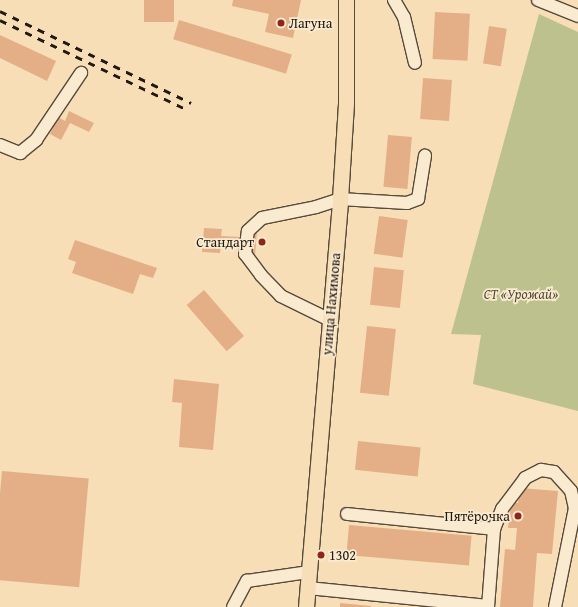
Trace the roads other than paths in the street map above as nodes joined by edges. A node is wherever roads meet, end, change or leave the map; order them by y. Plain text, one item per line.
1 (346, 0) edge
2 (394, 0) edge
3 (538, 0) edge
4 (578, 16) edge
5 (415, 63) dead end
6 (81, 72) dead end
7 (0, 145) edge
8 (425, 156) dead end
9 (340, 199) junction
10 (330, 320) junction
11 (347, 514) dead end
12 (494, 529) junction
13 (309, 572) junction
14 (308, 588) junction
15 (488, 606) edge
16 (233, 607) edge
17 (306, 607) edge
18 (555, 607) edge

1 - 9 main road, улица Нахимова
2 - 5 street
3 - 4 street
6 - 7 street
8 - 9 street
9 - 10 main road, улица Нахимова
9 - 10 street
10 - 13 main road, улица Нахимова
11 - 12 street
12 - 15 street
12 - 18 street
13 - 14 main road, улица Нахимова
13 - 16 street
14 - 15 street
14 - 17 main road, улица Нахимова

